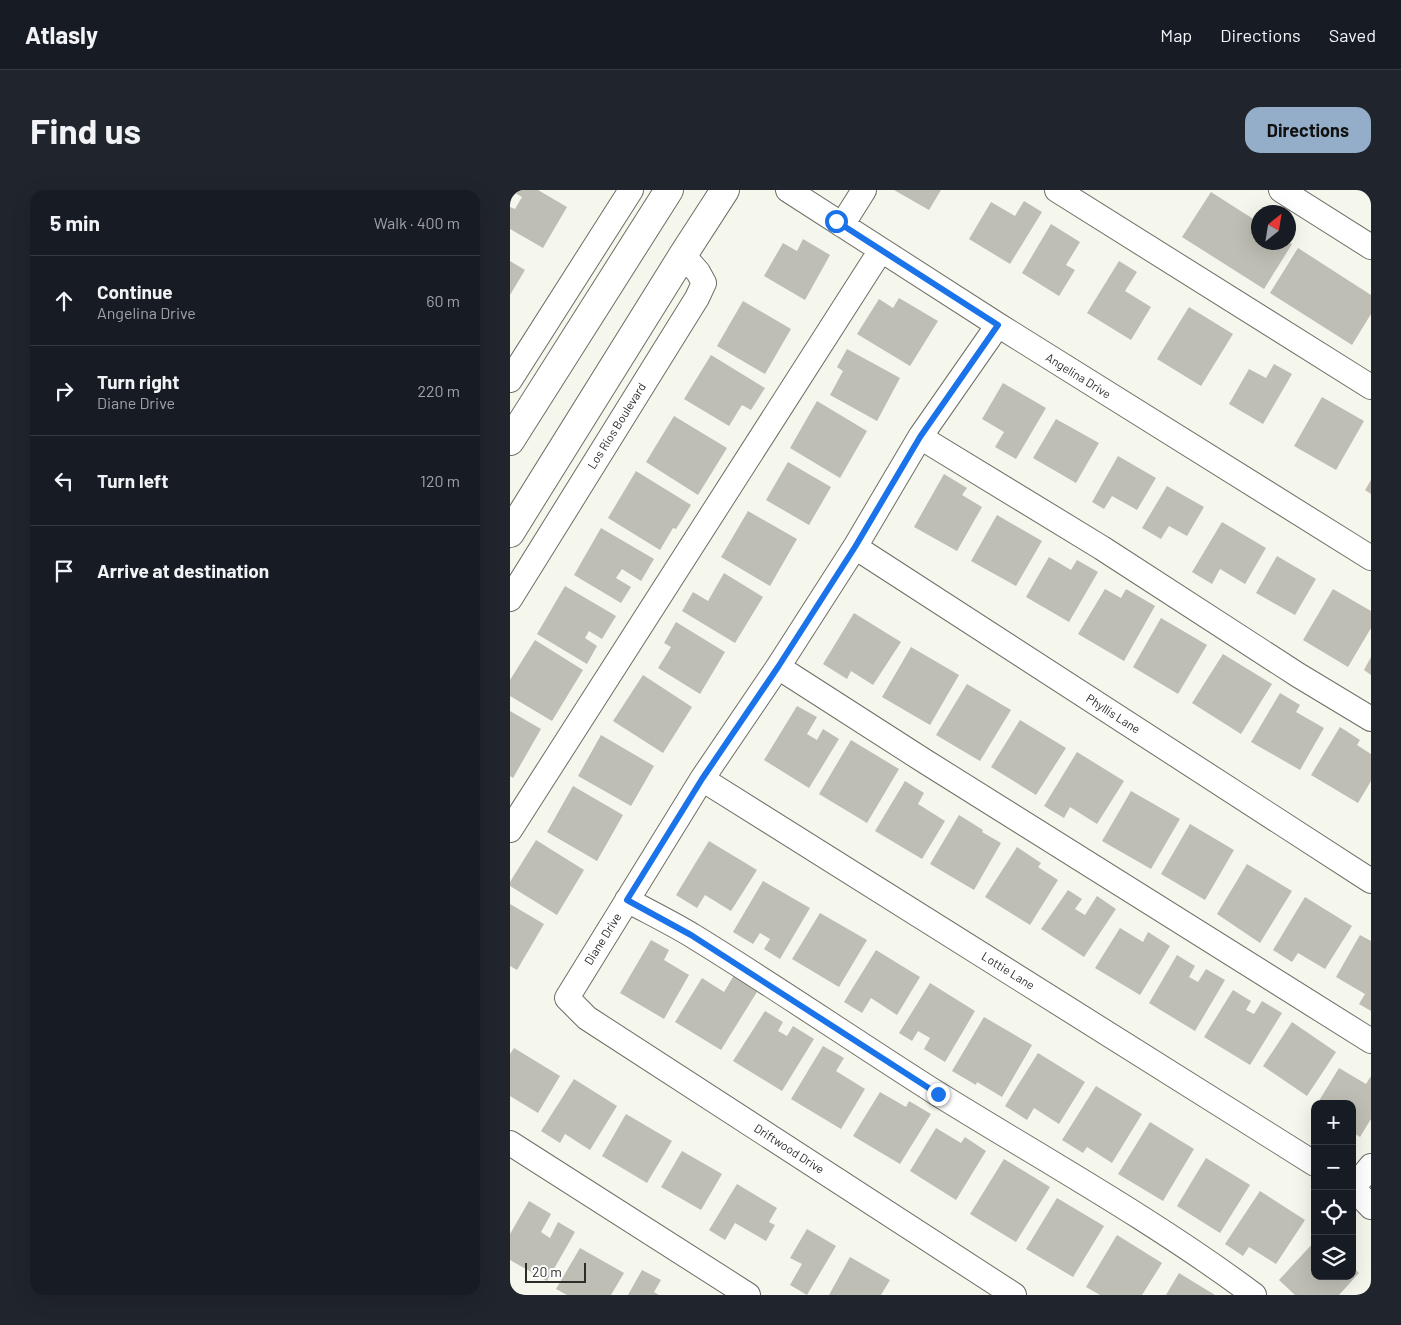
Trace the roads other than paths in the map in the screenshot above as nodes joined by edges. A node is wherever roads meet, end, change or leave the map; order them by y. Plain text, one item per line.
1 (631, 190) edge
2 (668, 190) edge
3 (725, 190) edge
4 (788, 190) edge
5 (864, 190) edge
6 (1057, 190) edge
7 (1281, 190) edge
8 (842, 224) junction
9 (1371, 247) edge
10 (881, 250) junction
11 (683, 255) junction
12 (998, 325) junction
13 (510, 380) edge
14 (1371, 387) edge
15 (920, 437) junction
16 (510, 441) edge
17 (510, 533) edge
18 (855, 547) junction
19 (1371, 558) edge
20 (510, 599) edge
21 (778, 667) junction
22 (1371, 719) edge
23 (702, 779) junction
24 (510, 830) edge
25 (1371, 881) edge
26 (627, 900) junction
27 (567, 998) joint
28 (1371, 1041) edge
29 (510, 1143) edge
30 (1311, 1161) edge
31 (1371, 1166) edge
32 (1356, 1184) edge
33 (1355, 1190) edge
34 (1371, 1207) edge
35 (748, 1295) edge
36 (1014, 1295) edge
37 (1254, 1295) edge

1 - 13 street
2 - 16 main road
3 - 11 main road
4 - 8 street, Angelina Drive
5 - 8 street
6 - 14 street
7 - 9 street
8 - 10 street, Angelina Drive
10 - 12 street, Angelina Drive
10 - 24 street
11 - 17 main road
11 - 20 street, Los Rios Boulevard
12 - 15 street, Diane Drive
12 - 19 street, Angelina Drive
15 - 18 street, Diane Drive
15 - 22 street
18 - 21 street, Diane Drive
18 - 25 street, Phyllis Lane
21 - 23 street, Diane Drive
21 - 28 street
23 - 26 street, Diane Drive
23 - 30 street, Lottie Lane
26 - 27 street, Diane Drive
26 - 37 street
27 - 36 street, Driftwood Drive
29 - 35 street
31 - 32 street
33 - 34 street

